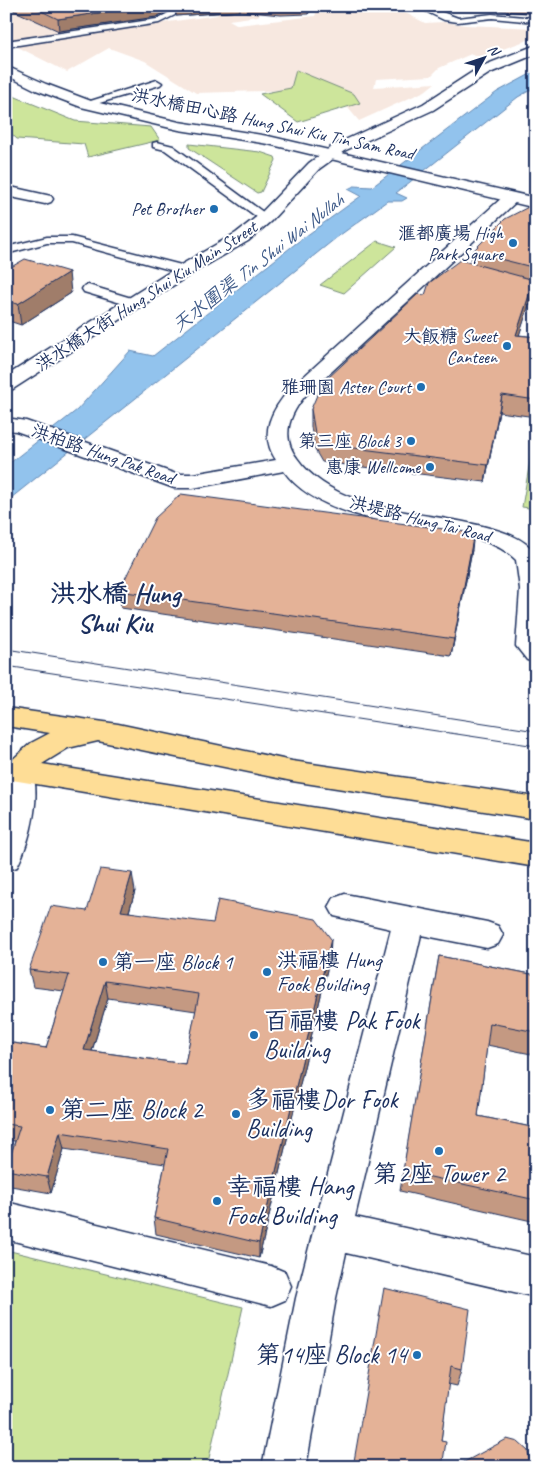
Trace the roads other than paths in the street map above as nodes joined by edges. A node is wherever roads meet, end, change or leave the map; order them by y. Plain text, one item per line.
1 (419, 6) edge
2 (172, 13) dead end
3 (536, 20) edge
4 (6, 44) edge
5 (536, 50) edge
6 (6, 70) edge
7 (157, 83) dead end
8 (86, 104) junction
9 (157, 145) dead end
10 (331, 154) junction
11 (6, 191) edge
12 (511, 198) junction
13 (46, 200) dead end
14 (536, 203) edge
15 (266, 218) junction
16 (6, 251) edge
17 (185, 270) junction
18 (88, 288) dead end
19 (134, 303) junction
20 (6, 385) edge
21 (12, 425) edge
22 (288, 464) junction
23 (532, 560) edge
24 (536, 654) edge
25 (6, 717) edge
26 (118, 734) junction
27 (11, 763) edge
28 (536, 808) edge
29 (536, 855) edge
30 (6, 859) edge
31 (345, 907) dead end
32 (409, 919) junction
33 (487, 935) dead end
34 (6, 1220) edge
35 (333, 1230) junction
36 (536, 1277) edge
37 (271, 1286) dead end
38 (284, 1467) edge

1 - 3 lane
2 - 4 lane
5 - 10 street, 洪水橋大街 Hung Shui Kiu Main Street
6 - 8 street, 洪水橋田心路 Hung Shui Kiu Tin Sam Road
7 - 8 lane
8 - 10 street, 洪水橋田心路 Hung Shui Kiu Tin Sam Road
9 - 15 lane
10 - 12 street, 洪水橋田心路 Hung Shui Kiu Tin Sam Road
10 - 15 street, 洪水橋大街 Hung Shui Kiu Main Street
11 - 13 street
12 - 14 street, 洪水橋田心路 Hung Shui Kiu Tin Sam Road
12 - 22 street, 洪堤路 Hung Tai Road
15 - 17 street, 洪水橋大街 Hung Shui Kiu Main Street
16 - 17 lane
17 - 19 street, 洪水橋大街 Hung Shui Kiu Main Street
18 - 19 lane
19 - 20 street, 洪水橋大街 Hung Shui Kiu Main Street
21 - 22 street, 洪柏路 Hung Pak Road
22 - 23 street, 洪堤路 Hung Tai Road
23 - 24 street, 洪堤路 Hung Tai Road
25 - 26 main road
26 - 27 main road
26 - 28 main road
27 - 29 main road
27 - 30 street
31 - 32 street
32 - 33 street
32 - 35 street
34 - 37 street
35 - 36 street
35 - 38 street

